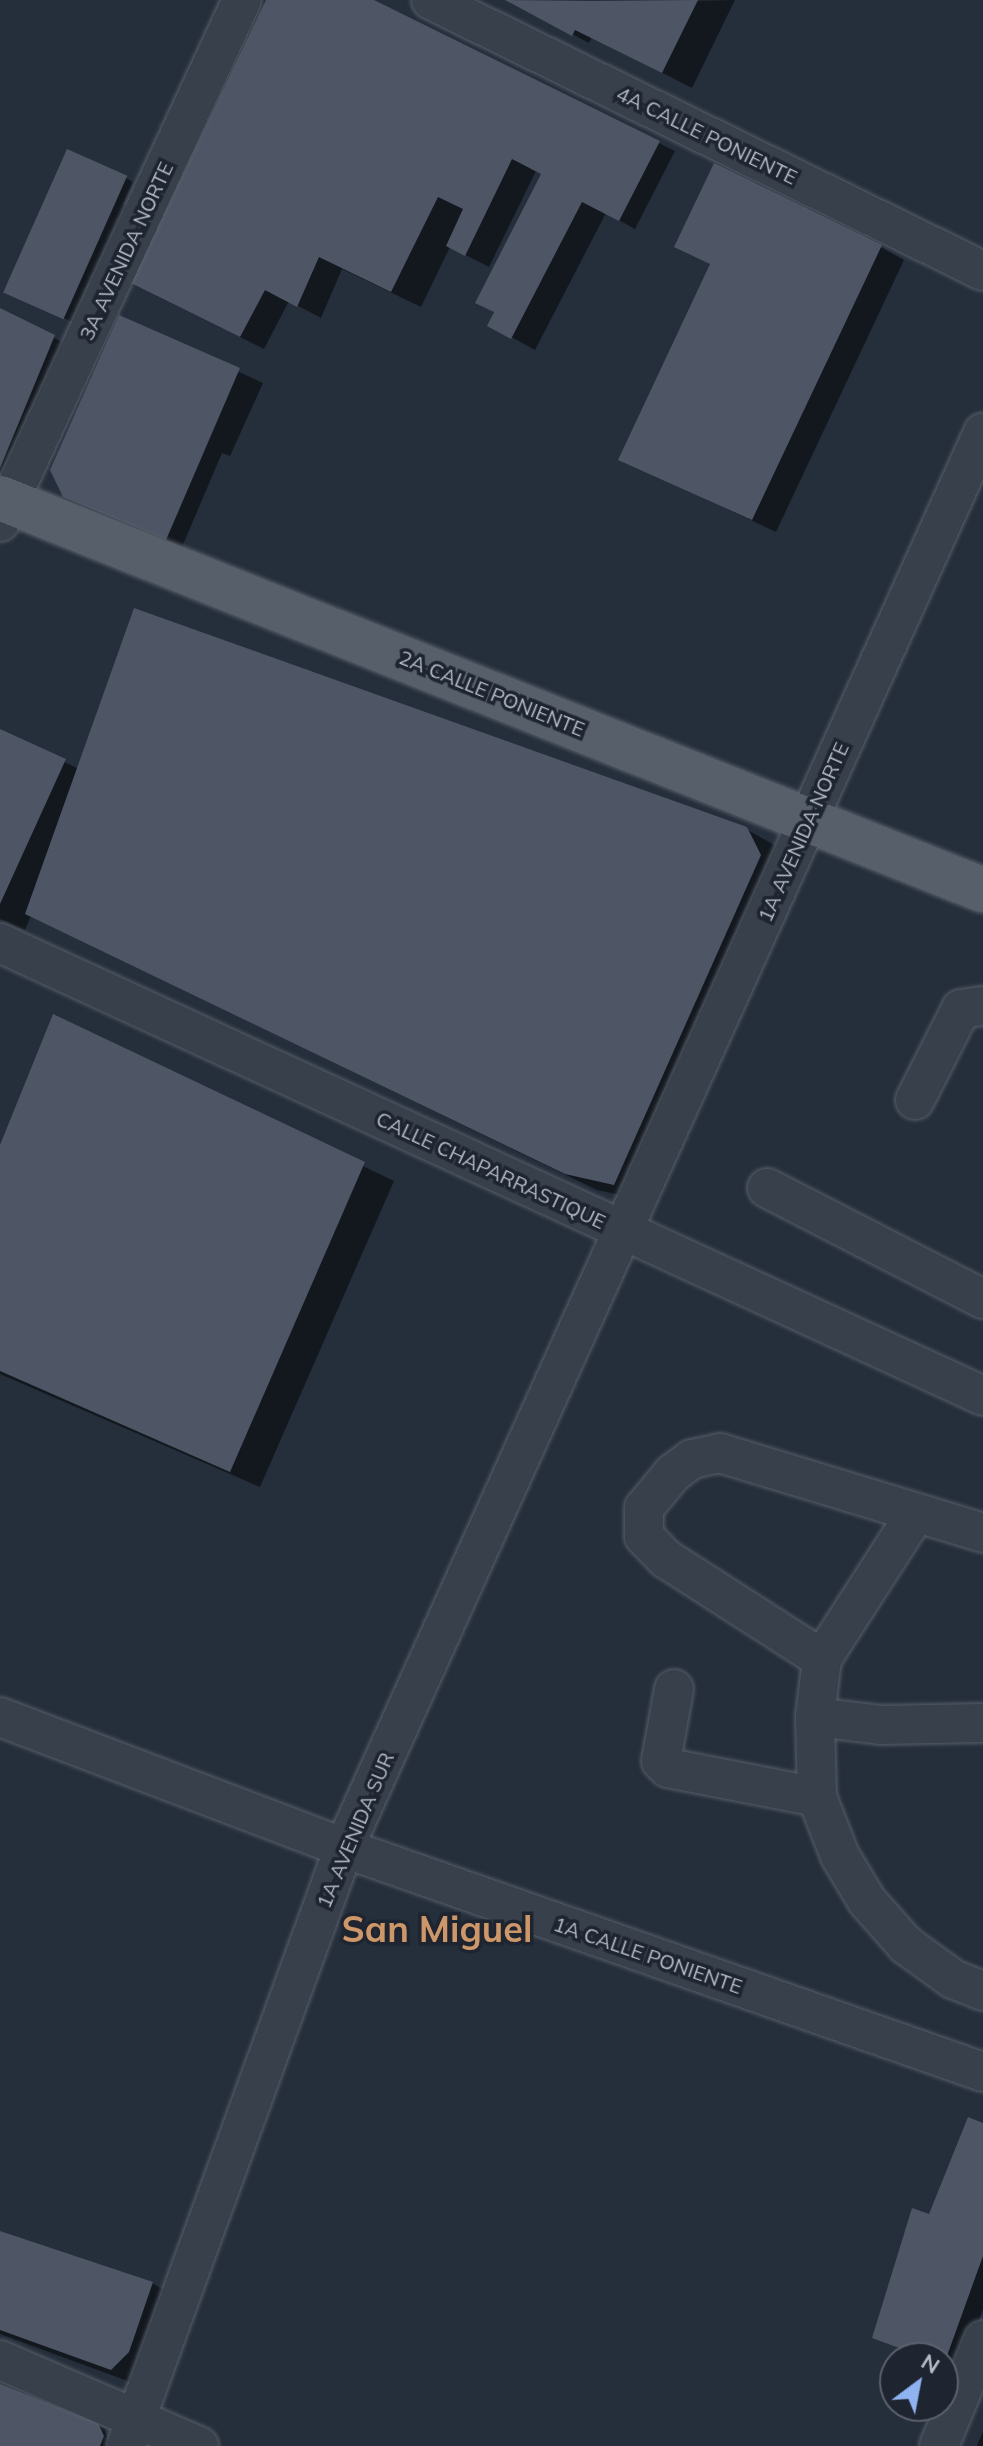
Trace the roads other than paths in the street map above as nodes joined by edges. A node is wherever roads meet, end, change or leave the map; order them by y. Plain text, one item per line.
1 (242, 0) edge
2 (431, 0) edge
3 (983, 271) edge
4 (983, 433) edge
5 (3, 507) edge
6 (809, 818) junction
7 (983, 890) edge
8 (0, 943) edge
9 (983, 1006) edge
10 (915, 1100) dead end
11 (767, 1188) dead end
12 (624, 1231) junction
13 (983, 1299) edge
14 (983, 1396) edge
15 (916, 1513) junction
16 (983, 1533) edge
17 (822, 1659) junction
18 (674, 1689) dead end
19 (0, 1717) edge
20 (815, 1717) junction
21 (983, 1723) edge
22 (817, 1797) junction
23 (344, 1848) junction
24 (983, 1991) edge
25 (983, 2072) edge
26 (983, 2340) edge
27 (0, 2360) edge
28 (131, 2432) edge
29 (199, 2446) edge
30 (939, 2446) edge

1 - 5 street, 3A AVENIDA NORTE
2 - 3 street, 4A CALLE PONIENTE
4 - 6 street, 1A AVENIDA NORTE
5 - 6 main road, 2A CALLE PONIENTE
6 - 7 main road, 2A CALLE PONIENTE
6 - 12 street, 1A AVENIDA NORTE
8 - 12 street, CALLE CHAPARRASTIQUE
9 - 10 street
11 - 13 street
12 - 14 street, CALLE CHAPARRASTIQUE
12 - 23 street, 1A AVENIDA SUR
15 - 16 street
15 - 17 street
15 - 17 street
17 - 20 street
18 - 22 street
19 - 23 street, 1A CALLE PONIENTE
20 - 21 street
20 - 22 street
22 - 24 street
23 - 25 street, 1A CALLE PONIENTE
23 - 28 street, 1A AVENIDA SUR
26 - 30 street
27 - 28 street
28 - 29 street

